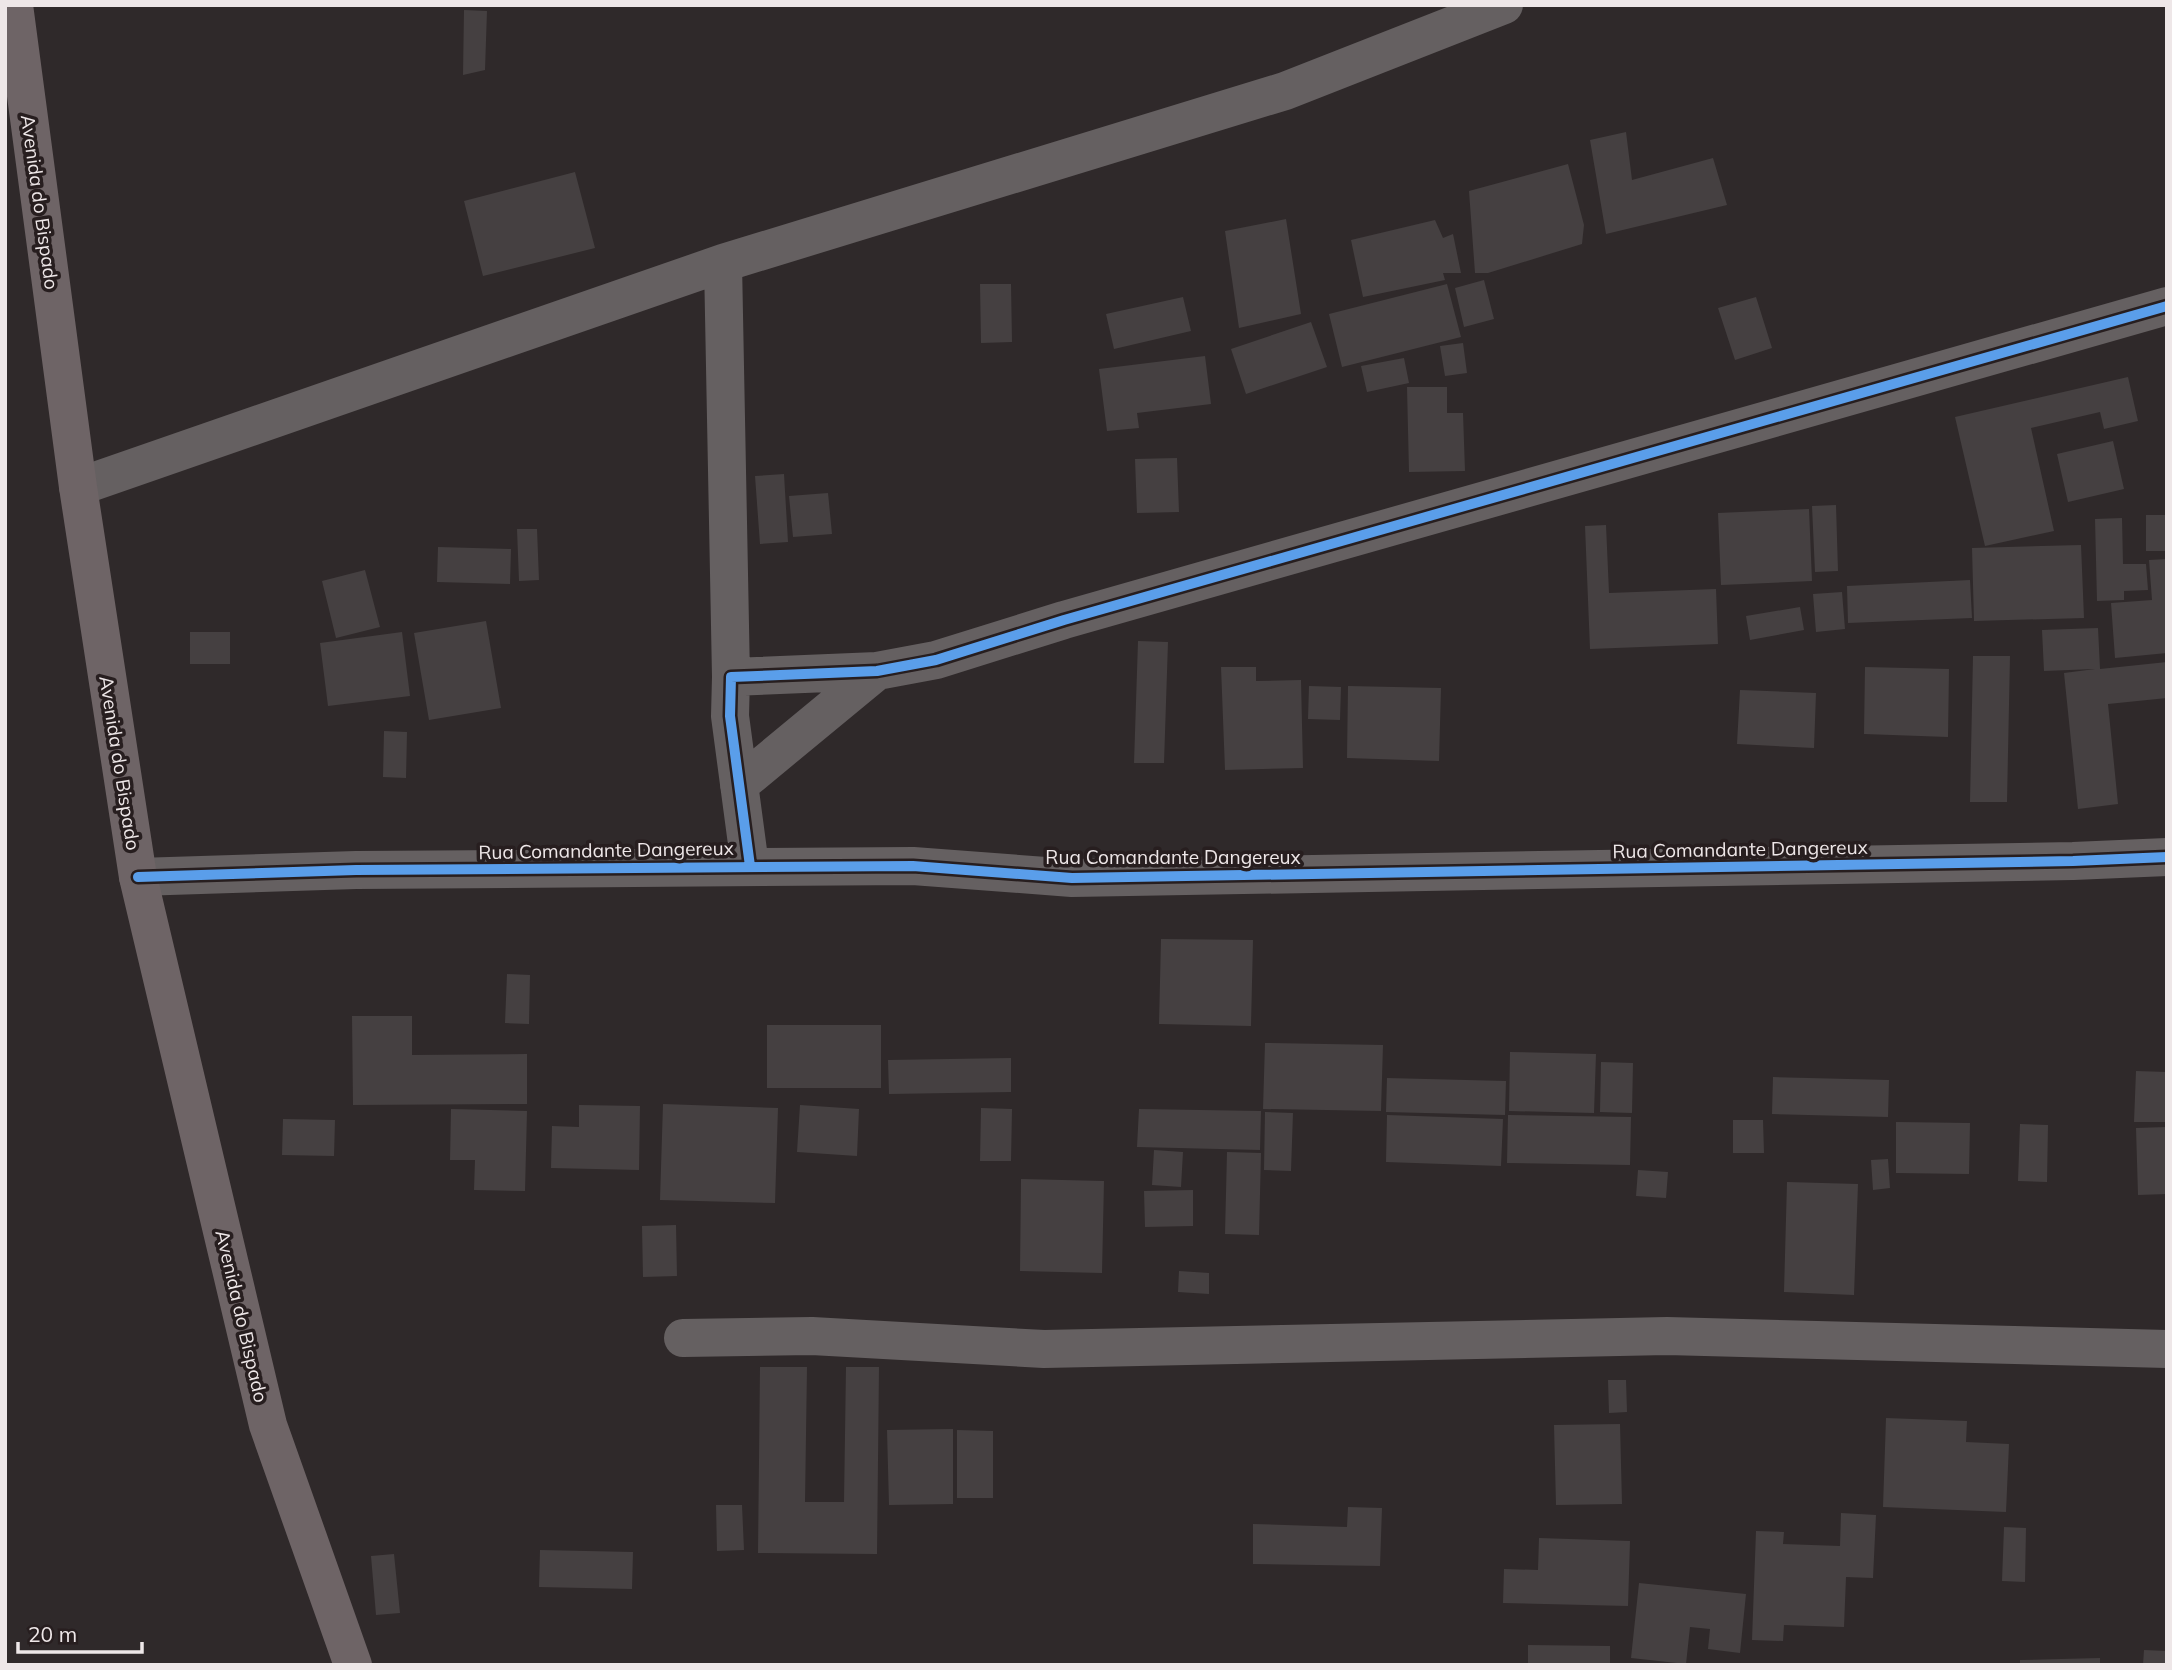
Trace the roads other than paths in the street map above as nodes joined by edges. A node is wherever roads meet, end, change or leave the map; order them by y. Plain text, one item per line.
1 (14, 5) edge
2 (1504, 5) edge
3 (723, 263) junction
4 (2167, 306) edge
5 (78, 487) junction
6 (877, 671) junction
7 (732, 677) junction
8 (739, 785) junction
9 (2167, 857) edge
10 (750, 866) junction
11 (138, 877) junction
12 (683, 1338) dead end
13 (2167, 1349) edge
14 (353, 1665) edge

1 - 5 main road, Avenida do Bispado
2 - 3 street
3 - 5 street
3 - 7 street
4 - 6 street
5 - 11 main road, Avenida do Bispado
6 - 7 street
6 - 8 street
7 - 8 street
8 - 10 street
9 - 10 street, Rua Comandante Dangereux
10 - 11 street, Rua Comandante Dangereux
11 - 14 main road, Avenida do Bispado
12 - 13 street

